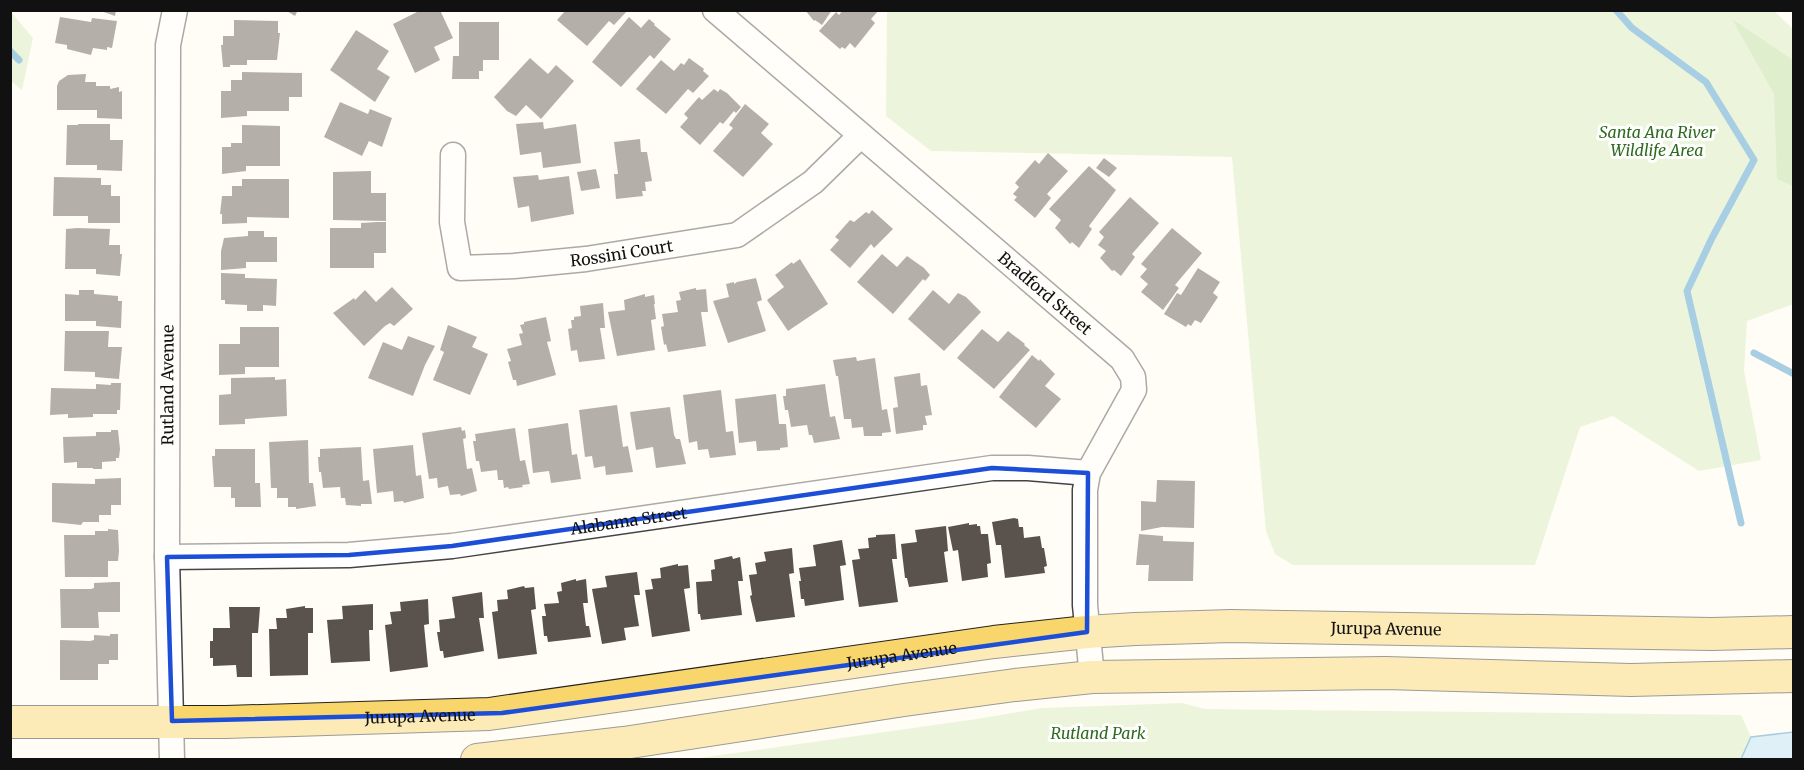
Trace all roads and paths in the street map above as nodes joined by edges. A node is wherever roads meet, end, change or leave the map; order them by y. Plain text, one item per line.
1 (175, 10) edge
2 (715, 10) edge
3 (860, 136) junction
4 (453, 155) dead end
5 (1088, 473) junction
6 (166, 557) junction
7 (1087, 632) junction
8 (1794, 632) edge
9 (1794, 658) edge
10 (1794, 676) edge
11 (1092, 677) junction
12 (1631, 680) junction
13 (172, 721) junction
14 (10, 722) edge
15 (172, 758) edge
16 (477, 759) edge

1 - 6 street, Rutland Avenue
2 - 3 street, Bradford Street
3 - 4 street, Rossini Court
3 - 5 street, Bradford Street
5 - 6 street, Alabama Street
5 - 7 street, Bradford Street
6 - 13 street, Rutland Avenue
7 - 8 main road, Jurupa Avenue
7 - 11 street, Bradford Street
7 - 13 main road, Jurupa Avenue
9 - 12 main road
10 - 12 main road
11 - 12 main road
11 - 16 main road
13 - 14 main road, Jurupa Avenue
13 - 15 street, Rutland Avenue

